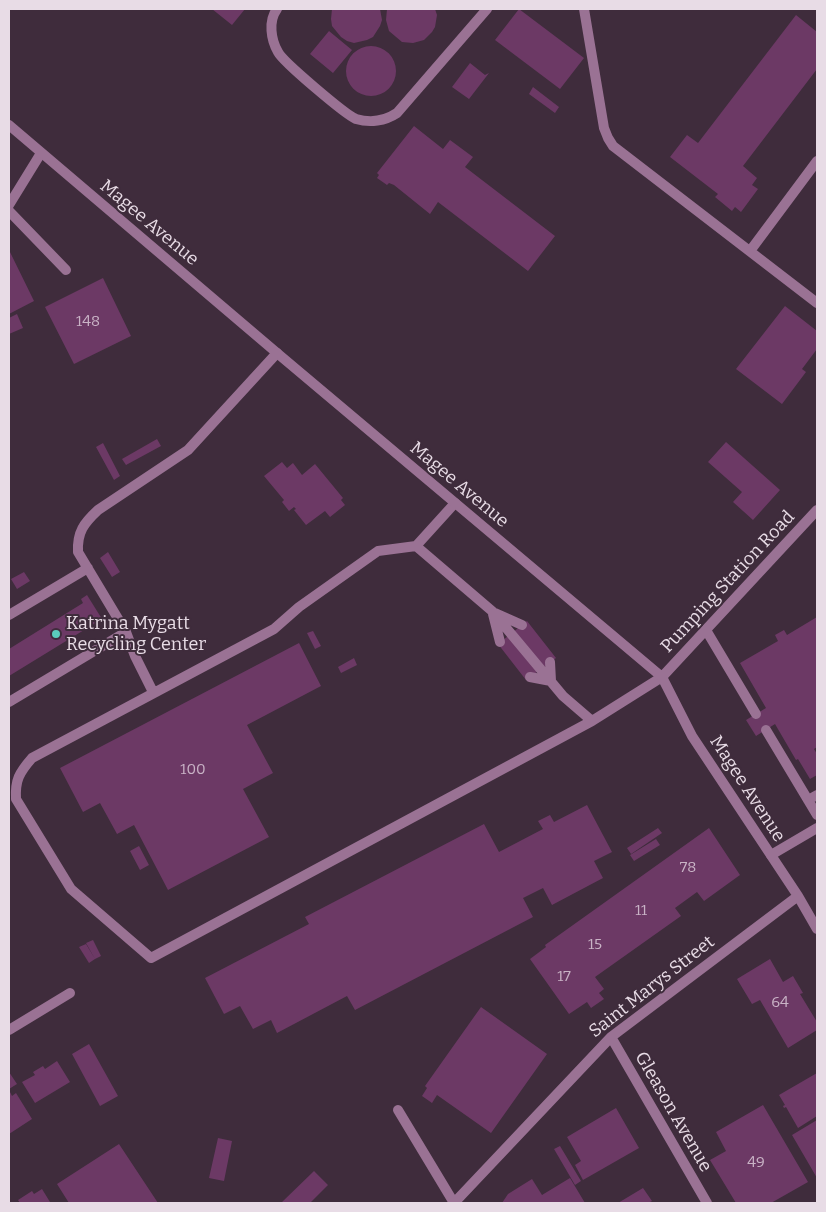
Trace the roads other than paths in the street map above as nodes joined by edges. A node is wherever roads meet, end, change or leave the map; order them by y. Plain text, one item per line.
1 (277, 9) edge
2 (487, 9) edge
3 (584, 9) edge
4 (9, 125) edge
5 (41, 153) junction
6 (817, 161) edge
7 (9, 205) edge
8 (9, 211) edge
9 (750, 251) junction
10 (66, 270) dead end
11 (817, 303) edge
12 (277, 353) junction
13 (455, 503) junction
14 (817, 510) edge
15 (416, 546) junction
16 (88, 568) junction
17 (492, 611) junction
18 (9, 615) edge
19 (522, 625) dead end
20 (706, 630) junction
21 (126, 632) junction
22 (500, 642) dead end
23 (550, 662) dead end
24 (530, 677) dead end
25 (662, 677) junction
26 (551, 681) junction
27 (154, 692) junction
28 (9, 702) edge
29 (756, 714) dead end
30 (592, 721) junction
31 (766, 730) dead end
32 (813, 798) edge
33 (817, 815) edge
34 (817, 828) edge
35 (771, 854) junction
36 (798, 896) junction
37 (817, 929) edge
38 (70, 993) dead end
39 (9, 1030) edge
40 (611, 1036) junction
41 (398, 1110) dead end
42 (454, 1203) edge
43 (707, 1203) edge

1 - 2 street
3 - 9 street
4 - 5 street, Magee Avenue
5 - 7 street
5 - 12 street, Magee Avenue
6 - 9 street
8 - 10 street
9 - 11 street
12 - 13 street, Magee Avenue
12 - 16 street
13 - 15 street
13 - 25 street, Magee Avenue
14 - 20 street, Pumping Station Road
15 - 17 street
15 - 27 street
16 - 18 street
16 - 21 street
17 - 19 street
17 - 22 street
17 - 26 street
20 - 25 street, Pumping Station Road
20 - 29 street
21 - 27 street
21 - 28 street
23 - 26 street
24 - 26 street
25 - 30 street, Pumping Station Road
25 - 35 street, Magee Avenue
26 - 30 street
27 - 30 street, Pumping Station Road
31 - 32 street
32 - 33 street
34 - 35 street
35 - 36 street, Magee Avenue
36 - 37 street, Magee Avenue
36 - 40 street, Saint Marys Street
38 - 39 street
40 - 42 street, Saint Marys Street
40 - 43 street, Gleason Avenue
41 - 42 street

